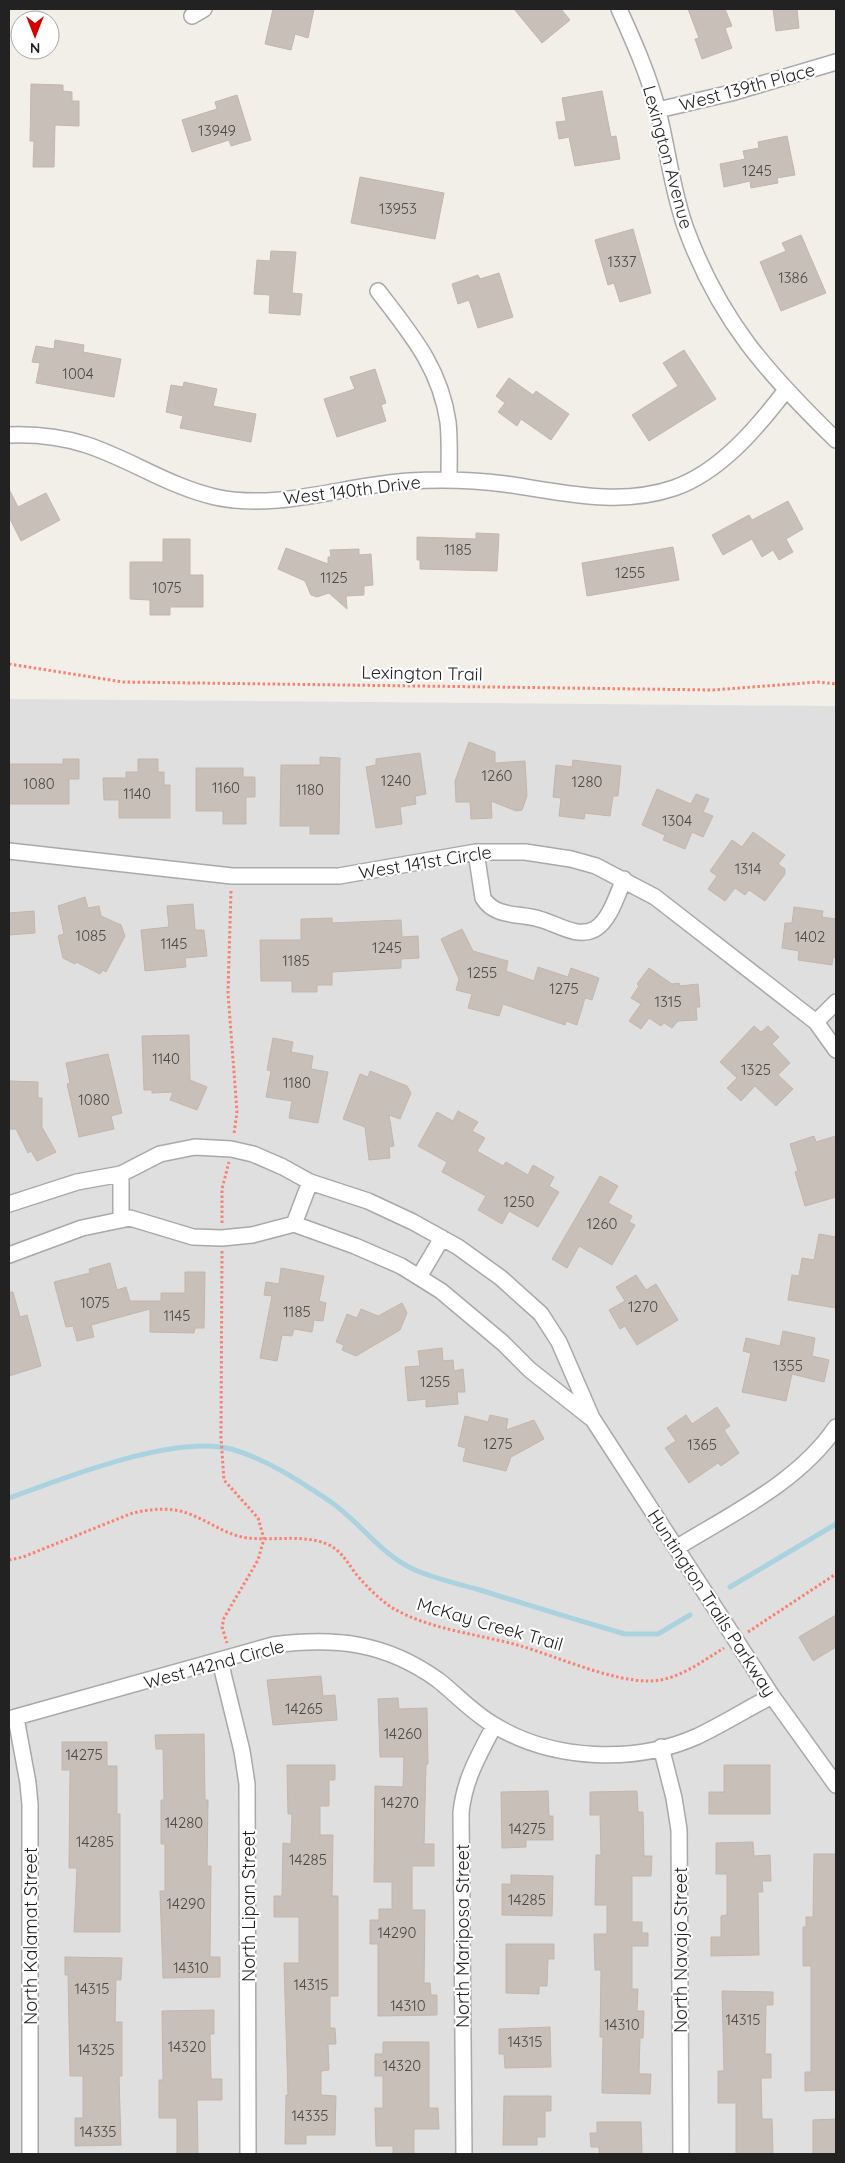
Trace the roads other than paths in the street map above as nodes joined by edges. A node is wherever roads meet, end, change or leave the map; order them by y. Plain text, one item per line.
1 (619, 9) edge
2 (836, 62) edge
3 (658, 110) junction
4 (378, 291) dead end
5 (786, 390) junction
6 (9, 435) edge
7 (836, 440) edge
8 (450, 480) junction
9 (9, 852) edge
10 (476, 852) junction
11 (624, 880) junction
12 (836, 1002) edge
13 (816, 1022) junction
14 (836, 1050) edge
15 (121, 1174) junction
16 (310, 1182) junction
17 (9, 1204) edge
18 (122, 1220) junction
19 (294, 1224) junction
20 (442, 1238) junction
21 (9, 1255) edge
22 (419, 1277) junction
23 (592, 1418) junction
24 (836, 1428) edge
25 (676, 1548) junction
26 (226, 1659) junction
27 (772, 1696) junction
28 (13, 1719) edge
29 (494, 1726) junction
30 (661, 1748) junction
31 (836, 1785) edge
32 (30, 2154) edge
33 (248, 2154) edge
34 (464, 2154) edge
35 (680, 2154) edge

1 - 3 street, Lexington Avenue
2 - 3 street, West 139th Place
3 - 5 street, Lexington Avenue
4 - 8 street
5 - 7 street, Lexington Avenue
5 - 8 street, West 140th Drive
6 - 8 street, West 140th Drive
9 - 10 street, West 141st Circle
10 - 11 street, West 141st Circle
10 - 11 street
11 - 13 street, West 141st Circle
12 - 13 street
13 - 14 street, West 141st Circle
15 - 16 street, Huntington Trails Parkway
15 - 17 street, Huntington Trails Parkway
15 - 18 street
16 - 19 street
16 - 20 street, Huntington Trails Parkway
18 - 19 street
18 - 21 street
19 - 22 street, Huntington Trails Parkway
20 - 22 street
20 - 23 street, Huntington Trails Parkway
22 - 23 street, Huntington Trails Parkway
23 - 25 street, Huntington Trails Parkway
24 - 25 street
25 - 27 street, Huntington Trails Parkway
26 - 28 street, West 142nd Circle
26 - 29 street, West 142nd Circle
26 - 33 street, North Lipan Street
27 - 30 street, West 142nd Circle
27 - 31 street, Huntington Trails Parkway
28 - 32 street, North Kalamat Street
29 - 30 street, West 142nd Circle
29 - 34 street, North Mariposa Street
30 - 35 street, North Navajo Street

